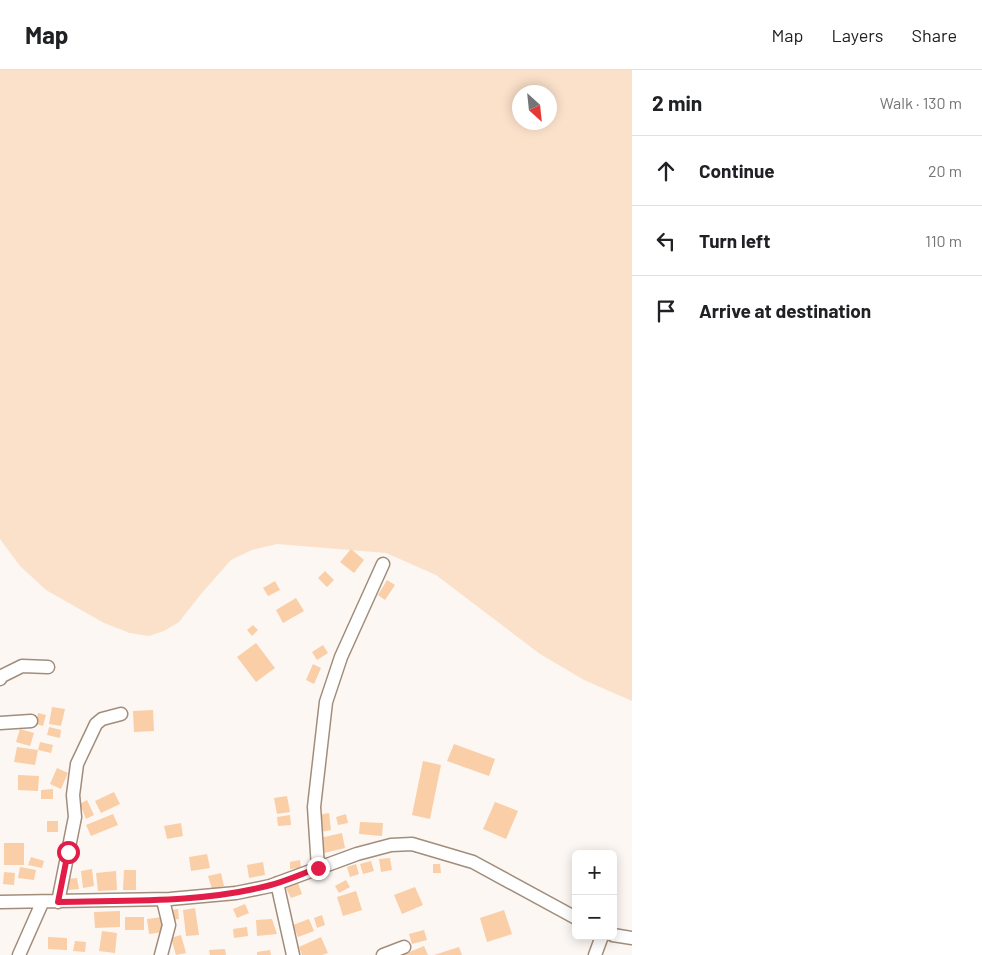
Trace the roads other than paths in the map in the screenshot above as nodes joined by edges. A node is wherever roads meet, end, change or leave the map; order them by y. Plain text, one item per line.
1 (383, 564) dead end
2 (48, 666) dead end
3 (0, 679) edge
4 (121, 714) dead end
5 (31, 721) dead end
6 (0, 723) edge
7 (318, 868) junction
8 (277, 883) junction
9 (163, 900) junction
10 (0, 902) edge
11 (58, 902) junction
12 (42, 903) junction
13 (572, 916) edge
14 (617, 936) edge
15 (632, 938) edge
16 (601, 940) edge
17 (404, 946) dead end
18 (20, 955) edge
19 (161, 955) edge
20 (293, 955) edge
21 (382, 955) edge
22 (595, 955) edge

1 - 7 street
2 - 3 street
4 - 11 street
5 - 6 street
7 - 8 street
7 - 13 street
8 - 9 street
8 - 20 street
9 - 11 street
9 - 19 street
10 - 12 street
11 - 12 street
12 - 18 street
14 - 15 street
16 - 22 street
17 - 21 street

